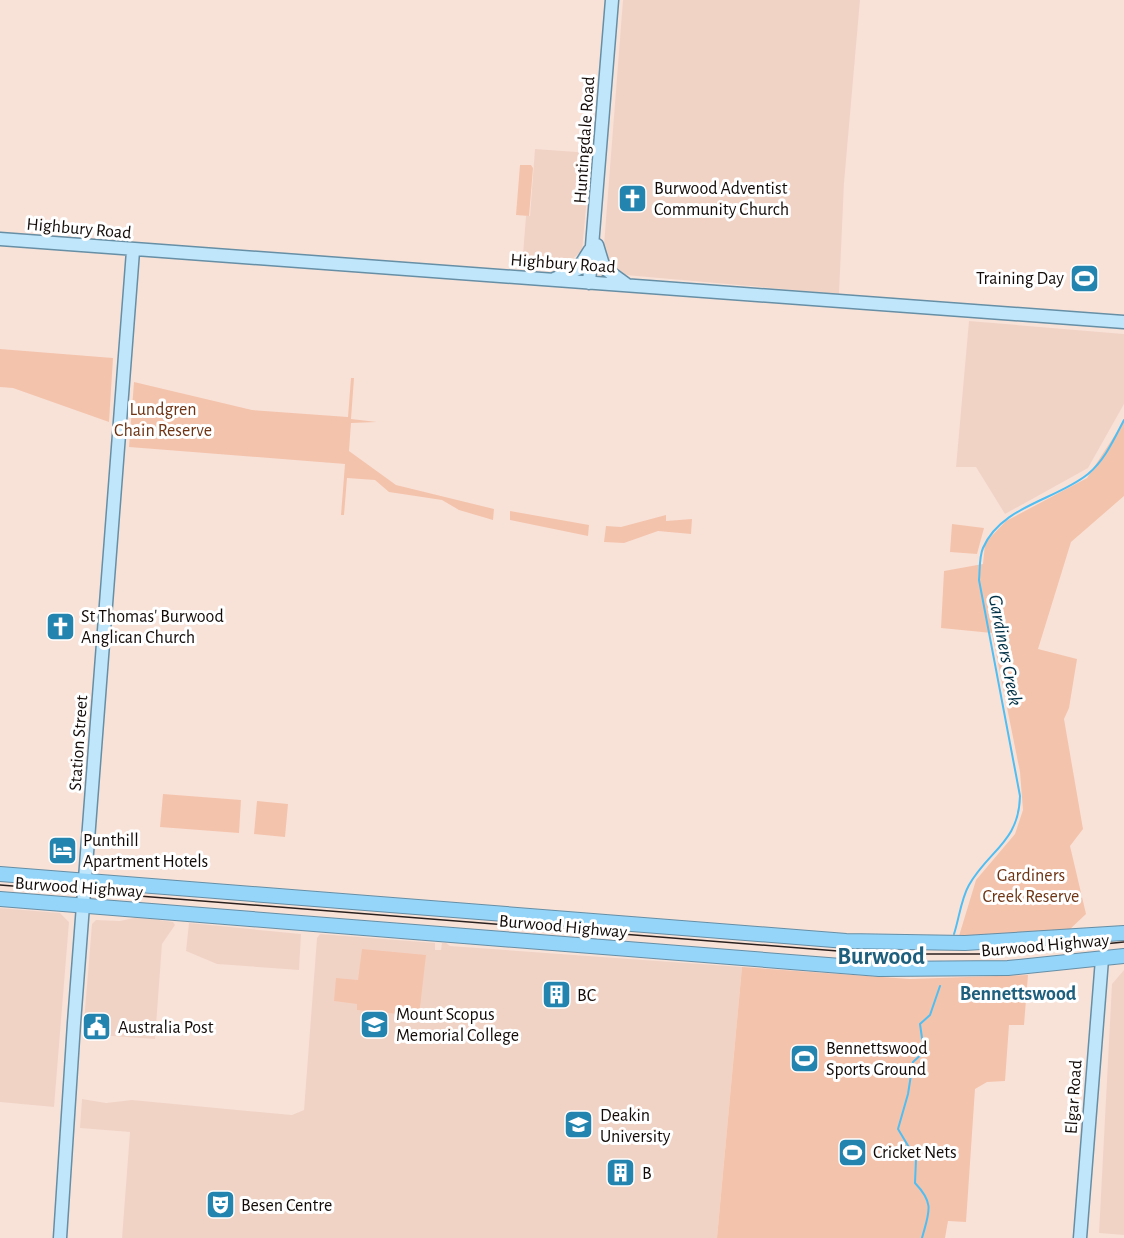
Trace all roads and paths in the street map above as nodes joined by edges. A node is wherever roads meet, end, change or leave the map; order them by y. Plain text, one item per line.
1 (612, 0) edge
2 (595, 229) junction
3 (0, 239) edge
4 (133, 250) junction
5 (547, 281) junction
6 (590, 283) junction
7 (628, 286) junction
8 (1124, 322) edge
9 (0, 874) edge
10 (86, 881) junction
11 (249, 895) junction
12 (0, 899) edge
13 (84, 906) junction
14 (254, 919) junction
15 (737, 932) junction
16 (1124, 933) edge
17 (1099, 935) junction
18 (1124, 956) edge
19 (734, 957) junction
20 (1102, 959) junction
21 (1082, 961) junction
22 (1099, 988) junction
23 (60, 1238) edge
24 (1080, 1238) edge

1 - 2 main road, Huntingdale Road
2 - 5 main road
2 - 6 main road, Huntingdale Road
2 - 7 main road
3 - 4 main road, Highbury Road
4 - 5 main road, Highbury Road
4 - 10 main road, Station Street
5 - 6 main road, Highbury Road
6 - 7 main road, Highbury Road
7 - 8 main road, Highbury Road
9 - 10 highway, Burwood Highway
10 - 11 highway, Burwood Highway
10 - 13 main road, Station Street
11 - 14 highway
11 - 15 highway, Burwood Highway
12 - 13 highway, Burwood Highway
13 - 14 highway, Burwood Highway
13 - 23 main road, Station Street
14 - 19 highway, Burwood Highway
15 - 17 highway, Burwood Highway
15 - 19 highway
16 - 17 highway, Burwood Highway
17 - 20 highway
18 - 20 highway, Burwood Highway
19 - 21 highway, Burwood Highway
20 - 21 highway, Burwood Highway
20 - 22 main road, Elgar Road
21 - 22 main road
22 - 24 main road, Elgar Road

